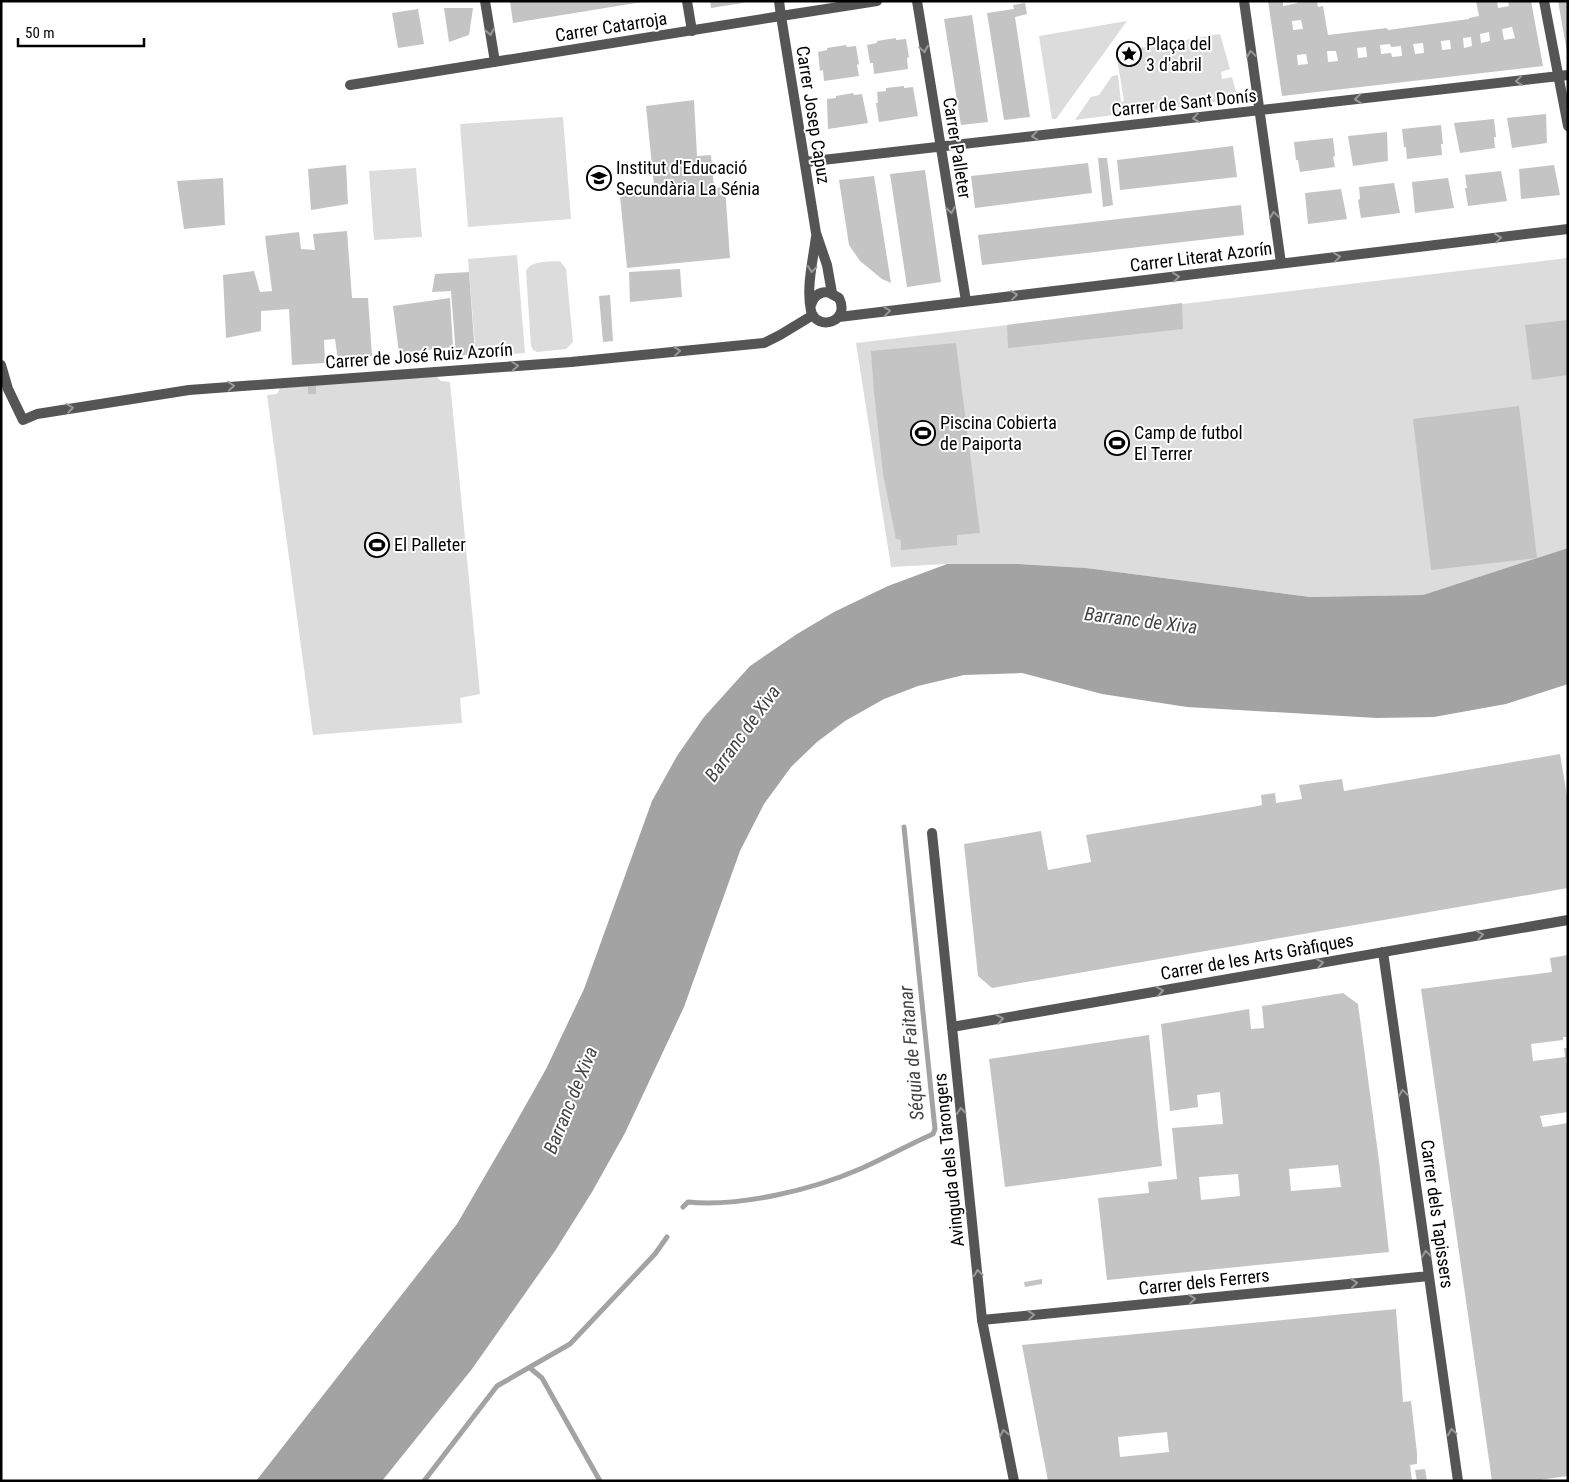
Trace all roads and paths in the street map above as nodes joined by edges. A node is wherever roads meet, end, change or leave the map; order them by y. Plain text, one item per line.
1 (485, 1) edge
2 (687, 1) edge
3 (779, 1) edge
4 (877, 1) edge
5 (917, 1) edge
6 (1244, 1) edge
7 (1544, 1) edge
8 (781, 16) junction
9 (692, 31) junction
10 (494, 62) junction
11 (1563, 76) edge
12 (350, 85) dead end
13 (1259, 110) junction
14 (1568, 126) edge
15 (940, 147) junction
16 (805, 162) junction
17 (1568, 229) edge
18 (816, 234) junction
19 (1282, 264) junction
20 (832, 293) junction
21 (966, 301) junction
22 (812, 310) junction
23 (838, 317) junction
24 (1, 365) edge
25 (932, 833) dead end
26 (1568, 920) edge
27 (1383, 952) junction
28 (952, 1027) junction
29 (1429, 1276) junction
30 (982, 1320) junction
31 (1014, 1481) edge
32 (1458, 1481) edge

1 -> 10 street
2 - 9 street
3 - 8 street, Carrer Josep Capuz
4 - 8 street, Carrer Catarroja
5 -> 15 street, Carrer Palleter
13 -> 6 street
7 - 11 street
8 - 9 street, Carrer Catarroja
8 - 16 street, Carrer Josep Capuz
9 - 10 street, Carrer Catarroja
10 - 12 street, Carrer Catarroja
11 -> 13 street, Carrer de Sant Donís
11 - 14 street
13 -> 15 street, Carrer de Sant Donís
19 -> 13 street
15 - 16 street, Carrer de Sant Donís
15 -> 21 street, Carrer Palleter
16 - 18 street, Carrer Josep Capuz
19 -> 17 street, Carrer Literat Azorín
18 - 20 street, Carrer Josep Capuz
18 -> 22 street, Carrer Josep Capuz
21 -> 19 street, Carrer Literat Azorín
20 - 22 street
20 - 23 street
23 -> 21 street, Carrer Literat Azorín
22 - 23 street
24 -> 22 street, Carrer de José Ruiz Azorín
25 - 28 street, Avinguda dels Tarongers
27 -> 26 street, Carrer de les Arts Gràfiques
28 -> 27 street, Carrer de les Arts Gràfiques
29 -> 27 street, Carrer dels Tapissers
30 -> 28 street, Avinguda dels Tarongers
30 -> 29 street, Carrer dels Ferrers
32 -> 29 street, Carrer dels Tapissers
31 -> 30 street, Avinguda dels Tarongers

